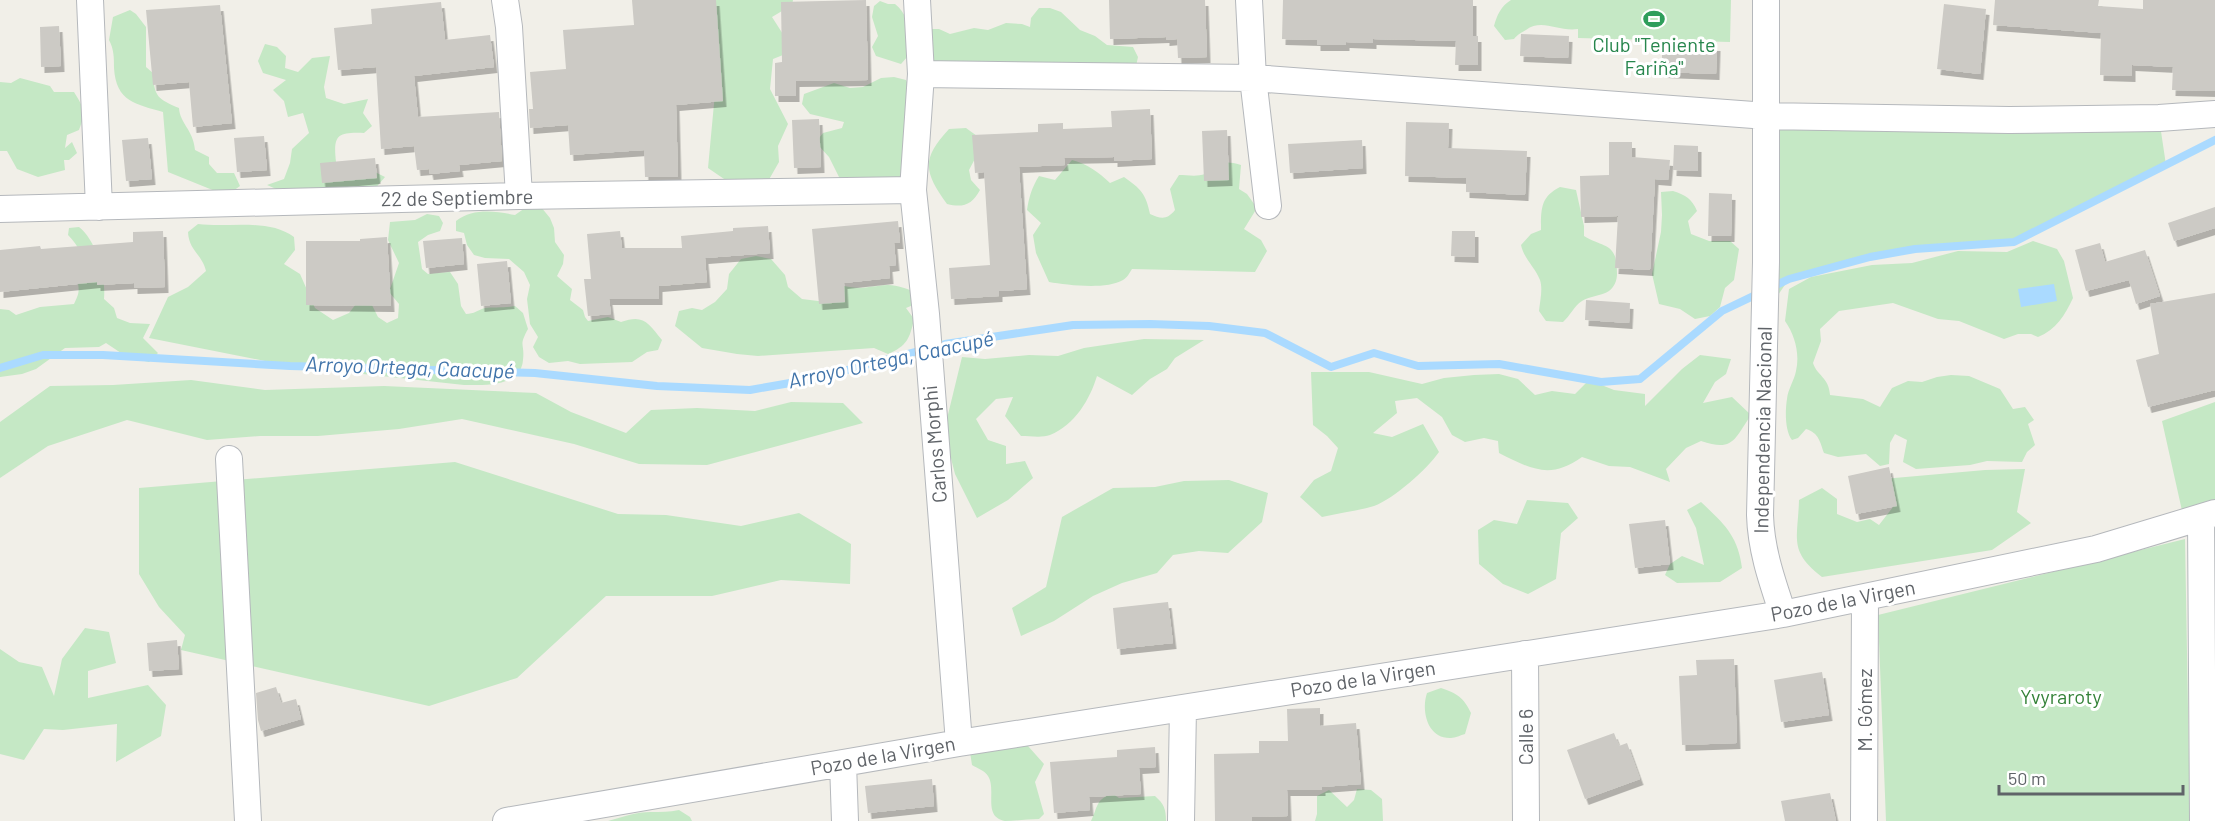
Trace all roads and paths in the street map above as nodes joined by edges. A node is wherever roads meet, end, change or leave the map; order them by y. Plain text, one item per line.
1 (90, 0) edge
2 (505, 0) edge
3 (917, 0) edge
4 (1249, 0) edge
5 (1766, 0) edge
6 (921, 74) junction
7 (1253, 78) junction
8 (2215, 114) edge
9 (1767, 116) junction
10 (913, 190) junction
11 (519, 196) junction
12 (1268, 206) dead end
13 (99, 207) junction
14 (0, 209) edge
15 (229, 459) dead end
16 (2208, 516) edge
17 (1865, 598) junction
18 (1783, 614) junction
19 (1525, 654) junction
20 (1183, 708) junction
21 (959, 743) junction
22 (843, 763) junction
23 (248, 821) edge
24 (506, 821) edge
25 (845, 821) edge
26 (1181, 821) edge
27 (1526, 821) edge
28 (1864, 821) edge
29 (2203, 821) edge

1 - 13 street
2 - 11 street
3 - 6 street, Carlos Morphi
4 - 7 street
5 - 9 street
6 - 7 street
6 - 10 street, Carlos Morphi
7 - 9 street
7 - 12 street
8 - 9 street
9 - 18 street, Independencia Nacional
10 - 11 street, 22 de Septiembre
10 - 21 street, Carlos Morphi
11 - 13 street, 22 de Septiembre
13 - 14 street, 22 de Septiembre
15 - 23 street
16 - 17 street, Pozo de la Virgen
16 - 29 street
17 - 18 street, Pozo de la Virgen
17 - 28 street, M. Gómez
18 - 19 street, Pozo de la Virgen
19 - 20 street, Pozo de la Virgen
19 - 27 street, Calle 6
20 - 21 street, Pozo de la Virgen
20 - 26 street
21 - 22 street, Pozo de la Virgen
22 - 24 street, Pozo de la Virgen
22 - 25 street

